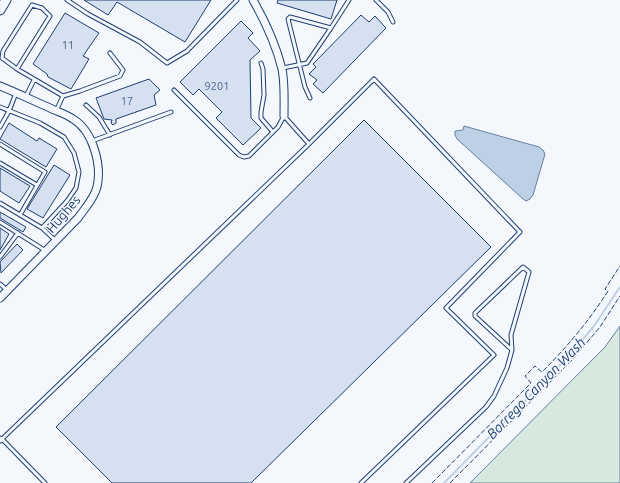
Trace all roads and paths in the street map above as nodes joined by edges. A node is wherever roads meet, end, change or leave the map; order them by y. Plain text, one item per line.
1 (6, 0) edge
2 (67, 0) edge
3 (230, 0) edge
4 (237, 0) edge
5 (253, 0) edge
6 (349, 0) edge
7 (376, 0) edge
8 (234, 4) junction
9 (0, 10) edge
10 (393, 22) dead end
11 (331, 28) junction
12 (110, 53) dead end
13 (261, 63) dead end
14 (301, 65) junction
15 (281, 68) junction
16 (17, 70) junction
17 (34, 80) junction
18 (0, 86) edge
19 (174, 90) dead end
20 (16, 93) junction
21 (63, 96) junction
22 (26, 97) junction
23 (310, 98) dead end
24 (86, 105) dead end
25 (0, 107) edge
26 (9, 111) junction
27 (56, 111) junction
28 (171, 112) dead end
29 (284, 116) junction
30 (0, 127) edge
31 (273, 132) junction
32 (110, 135) junction
33 (92, 141) junction
34 (0, 144) edge
35 (309, 144) junction
36 (0, 163) edge
37 (37, 185) junction
38 (0, 203) edge
39 (20, 215) junction
40 (0, 222) edge
41 (42, 228) junction
42 (18, 233) junction
43 (56, 240) junction
44 (46, 251) junction
45 (0, 257) edge
46 (0, 284) edge
47 (7, 290) junction
48 (0, 298) edge
49 (512, 350) junction
50 (0, 439) edge
51 (45, 483) edge
52 (361, 483) edge
53 (406, 483) edge

1 - 9 main road
2 - 8 lane
3 - 8 lane
4 - 8 lane
5 - 15 street
6 - 11 lane
7 - 10 lane
11 - 14 lane
11 - 14 lane
12 - 21 lane
13 - 31 lane
14 - 15 lane
14 - 23 lane
15 - 29 street
16 - 16 lane
16 - 17 lane
17 - 21 lane
17 - 22 lane
18 - 20 street, Hughes
19 - 31 lane
20 - 22 street, Hughes
20 - 26 lane
21 - 27 lane
22 - 27 street, Hughes
24 - 32 lane
25 - 26 lane
26 - 30 lane
26 - 41 lane
27 - 33 street, Hughes
28 - 32 lane
29 - 31 lane
29 - 35 lane
32 - 33 lane
33 - 43 street, Hughes
34 - 37 lane
35 - 50 lane
35 - 52 lane
36 - 37 lane
37 - 39 lane
38 - 39 lane
39 - 41 lane
40 - 42 lane
41 - 43 lane
42 - 44 lane
42 - 45 lane
43 - 44 street, Hughes
44 - 47 street, Hughes
46 - 47 lane
47 - 48 street, Hughes
49 - 49 lane
49 - 53 lane
50 - 51 lane

